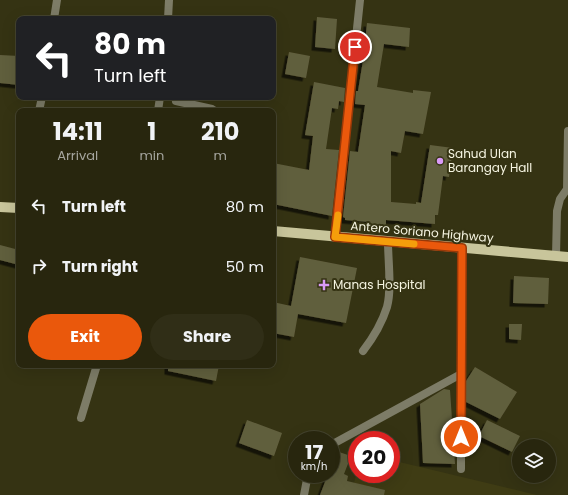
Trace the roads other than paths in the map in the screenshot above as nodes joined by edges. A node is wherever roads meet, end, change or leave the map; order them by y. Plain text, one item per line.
1 (57, 0) edge
2 (169, 0) edge
3 (360, 0) edge
4 (54, 16) edge
5 (168, 16) edge
6 (176, 101) dead end
7 (212, 108) edge
8 (568, 131) edge
9 (567, 189) edge
10 (0, 207) edge
11 (16, 208) edge
12 (276, 231) edge
13 (335, 237) junction
14 (388, 242) junction
15 (462, 248) junction
16 (556, 256) junction
17 (568, 257) edge
18 (363, 350) dead end
19 (96, 368) edge
20 (461, 374) junction
21 (82, 418) dead end
22 (340, 440) edge
23 (461, 468) dead end
24 (306, 483) edge
25 (304, 495) edge

1 - 4 street
2 - 5 street
3 - 13 street
6 - 7 street
8 - 9 street
9 - 16 street
10 - 11 main road
12 - 13 main road, Antero Soriano Highway
13 - 14 main road, Antero Soriano Highway
14 - 15 main road, Antero Soriano Highway
14 - 18 street
15 - 16 main road, Antero Soriano Highway
15 - 20 street
16 - 17 main road, Antero Soriano Highway
19 - 21 street
20 - 22 street
20 - 23 street
24 - 25 street

